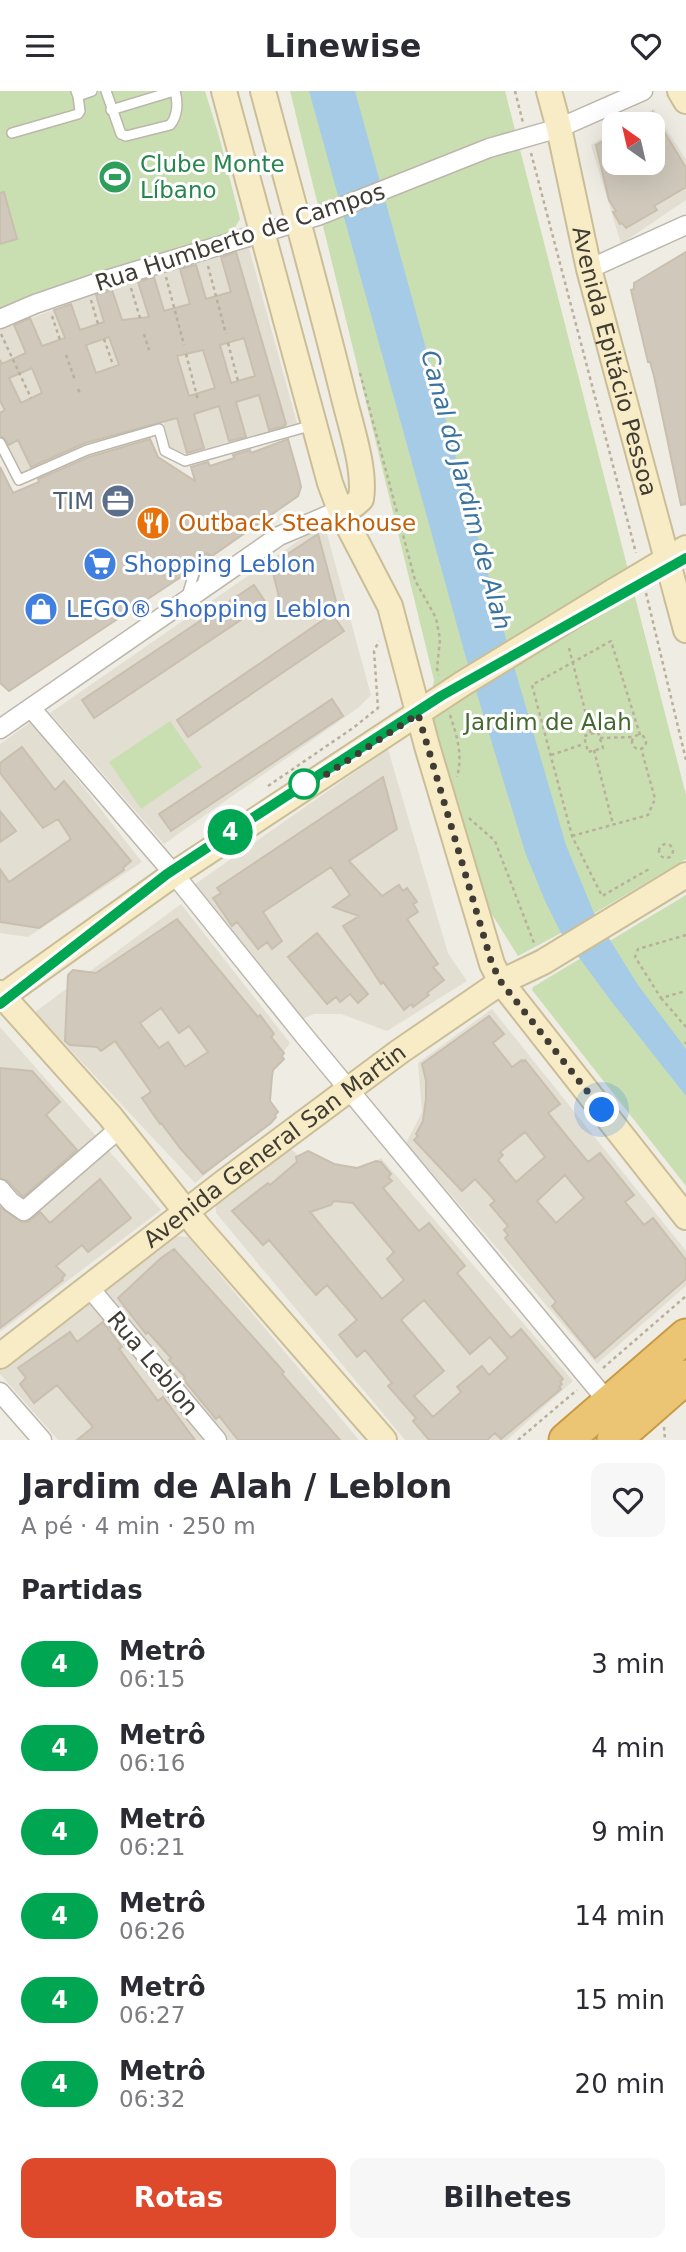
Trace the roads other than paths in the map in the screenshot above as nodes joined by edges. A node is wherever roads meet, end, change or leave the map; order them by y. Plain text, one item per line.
1 (92, 91) edge
2 (106, 91) edge
3 (175, 91) edge
4 (224, 91) edge
5 (263, 91) edge
6 (548, 91) edge
7 (643, 91) edge
8 (680, 91) edge
9 (77, 93) edge
10 (686, 101) edge
11 (111, 110) junction
12 (559, 128) junction
13 (12, 133) dead end
14 (299, 222) junction
15 (686, 225) edge
16 (261, 233) junction
17 (589, 269) junction
18 (0, 320) edge
19 (315, 425) junction
20 (0, 443) edge
21 (340, 510) junction
22 (677, 554) edge
23 (206, 560) dead end
24 (193, 569) dead end
25 (200, 590) junction
26 (185, 601) junction
27 (686, 630) edge
28 (31, 708) junction
29 (418, 714) junction
30 (0, 729) edge
31 (174, 874) junction
32 (686, 875) edge
33 (501, 982) junction
34 (1, 995) edge
35 (348, 1089) junction
36 (120, 1128) junction
37 (0, 1189) edge
38 (187, 1211) junction
39 (686, 1216) edge
40 (88, 1286) junction
41 (686, 1336) edge
42 (0, 1356) edge
43 (686, 1377) edge
44 (0, 1392) edge
45 (595, 1395) junction
46 (42, 1440) edge
47 (218, 1440) edge
48 (384, 1440) edge
49 (566, 1440) edge
50 (614, 1440) edge

1 - 9 lane
2 - 11 lane
3 - 11 lane
3 - 11 lane
4 - 16 main road
5 - 14 main road
6 - 12 main road, Avenida Epitácio Pessoa
7 - 12 street, Rua Humberto de Campos
8 - 10 main road
9 - 13 lane
12 - 14 street, Rua Humberto de Campos
12 - 17 main road, Avenida Epitácio Pessoa
14 - 16 street, Rua Humberto de Campos
14 - 21 main road
15 - 17 street
16 - 18 street, Rua Humberto de Campos
16 - 19 main road
17 - 22 main road, Avenida Epitácio Pessoa
19 - 20 lane
19 - 21 main road
21 - 25 street
21 - 29 main road
22 - 27 main road, Avenida Epitácio Pessoa
22 - 29 main road, bridge
23 - 25 lane
24 - 26 lane
25 - 26 street
26 - 28 street
28 - 30 street
28 - 31 street
29 - 31 main road
29 - 33 main road
31 - 34 main road
31 - 35 street
32 - 33 main road, Avenida General San Martin
33 - 35 main road, Avenida General San Martin
33 - 39 main road
34 - 36 main road
35 - 38 main road, Avenida General San Martin
35 - 45 street
36 - 37 street
36 - 38 main road
38 - 40 main road, Avenida General San Martin
38 - 48 main road
40 - 42 main road, Avenida General San Martin
40 - 47 street, Rua Leblon
41 - 45 highway
43 - 50 highway
44 - 46 street
45 - 49 highway

